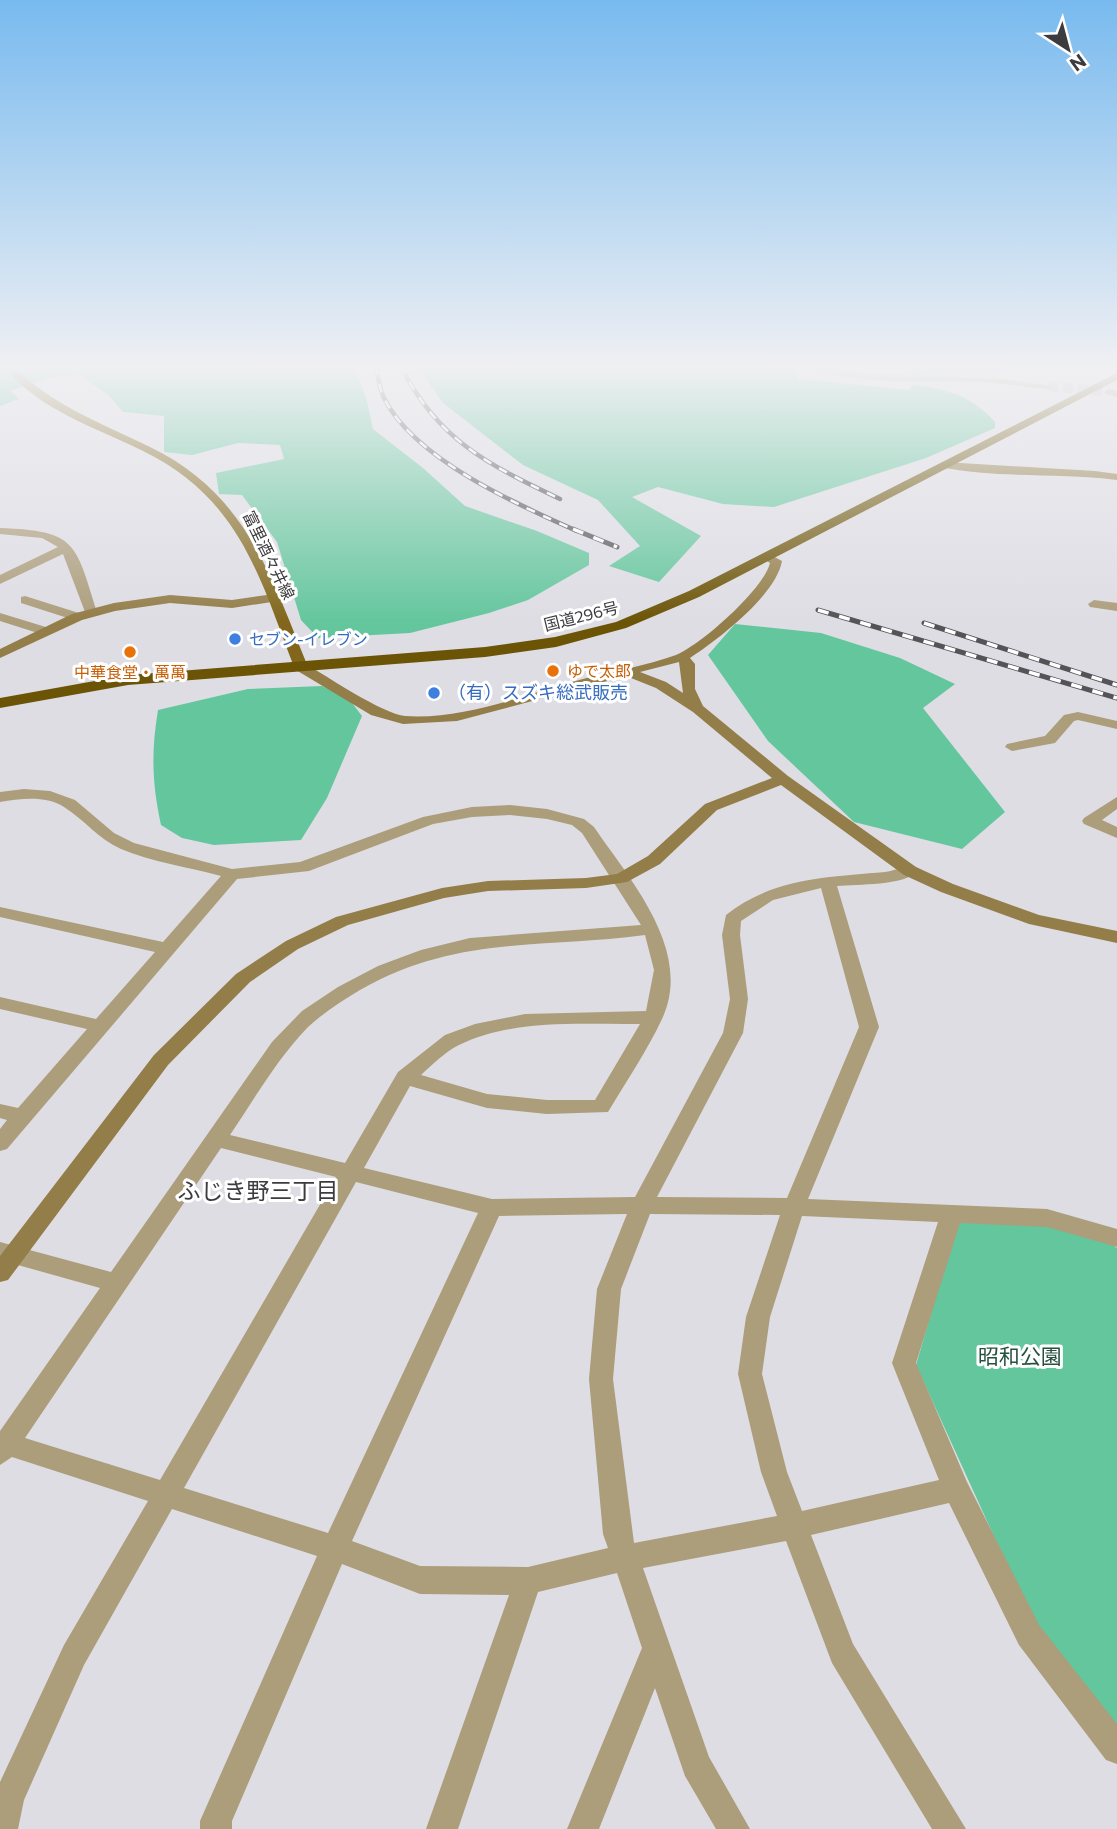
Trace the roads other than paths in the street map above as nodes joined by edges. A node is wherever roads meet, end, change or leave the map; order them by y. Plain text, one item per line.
1 (150, 451) edge
2 (971, 451) edge
3 (944, 465) junction
4 (1117, 477) edge
5 (0, 531) edge
6 (67, 547) junction
7 (766, 557) junction
8 (0, 580) edge
9 (274, 598) junction
10 (25, 600) dead end
11 (1094, 604) dead end
12 (1117, 607) edge
13 (91, 612) junction
14 (0, 617) edge
15 (77, 617) junction
16 (44, 631) junction
17 (0, 654) edge
18 (682, 657) junction
19 (301, 667) junction
20 (630, 673) junction
21 (0, 703) edge
22 (698, 709) junction
23 (1117, 725) edge
24 (1012, 747) dead end
25 (783, 779) junction
26 (0, 797) edge
27 (1117, 802) edge
28 (1117, 833) edge
29 (909, 871) junction
30 (232, 874) junction
31 (621, 878) junction
32 (828, 883) junction
33 (0, 912) edge
34 (652, 929) junction
35 (1117, 937) edge
36 (165, 948) junction
37 (0, 1003) edge
38 (654, 1017) junction
39 (100, 1026) junction
40 (405, 1077) junction
41 (0, 1111) edge
42 (23, 1117) junction
43 (216, 1139) junction
44 (0, 1143) edge
45 (349, 1172) junction
46 (642, 1205) junction
47 (794, 1207) junction
48 (492, 1208) junction
49 (951, 1215) junction
50 (1117, 1238) edge
51 (7, 1253) edge
52 (0, 1273) edge
53 (115, 1283) junction
54 (3, 1449) edge
55 (957, 1489) junction
56 (166, 1494) junction
57 (794, 1526) junction
58 (335, 1548) junction
59 (625, 1558) junction
60 (528, 1581) junction
61 (655, 1651) junction
62 (1117, 1749) edge
63 (2, 1829) edge
64 (216, 1829) edge
65 (442, 1829) edge
66 (583, 1829) edge
67 (734, 1829) edge
68 (950, 1829) edge

1 - 9 main road, 富里酒々井線
2 - 3 highway, 国道296号
3 - 4 street
3 - 7 highway, 国道296号
5 - 6 street
6 - 8 street
6 - 13 street
7 - 18 street
7 - 19 highway, 国道296号
9 - 13 street
9 - 19 main road, 富里酒々井線
10 - 15 street
11 - 12 street
13 - 15 street
14 - 16 street
15 - 16 street
16 - 17 street
18 - 20 street
18 - 22 street
19 - 20 street
19 - 21 highway, 国道296号
20 - 22 street
22 - 25 street
23 - 24 street
25 - 29 street
25 - 31 street
26 - 30 street
27 - 28 street
29 - 32 street
29 - 35 street
30 - 31 street
30 - 36 street
31 - 34 street
31 - 51 street
32 - 46 street
32 - 47 street
33 - 36 street
34 - 38 street
34 - 43 street
36 - 39 street
37 - 39 street
38 - 40 street
38 - 40 street
39 - 42 street
40 - 45 street
41 - 42 street
42 - 44 street
43 - 45 street
43 - 53 street
45 - 48 street
45 - 56 street
46 - 47 street
46 - 48 street
46 - 59 street
47 - 49 street
47 - 57 street
48 - 58 street
49 - 50 street
49 - 55 street
51 - 52 street
51 - 53 street
53 - 54 street
54 - 56 street
55 - 57 street
55 - 62 street
56 - 58 street
56 - 63 street
57 - 59 street
57 - 68 street
58 - 60 street
58 - 64 street
59 - 60 street
59 - 61 street
60 - 65 street
61 - 66 street
61 - 67 street

